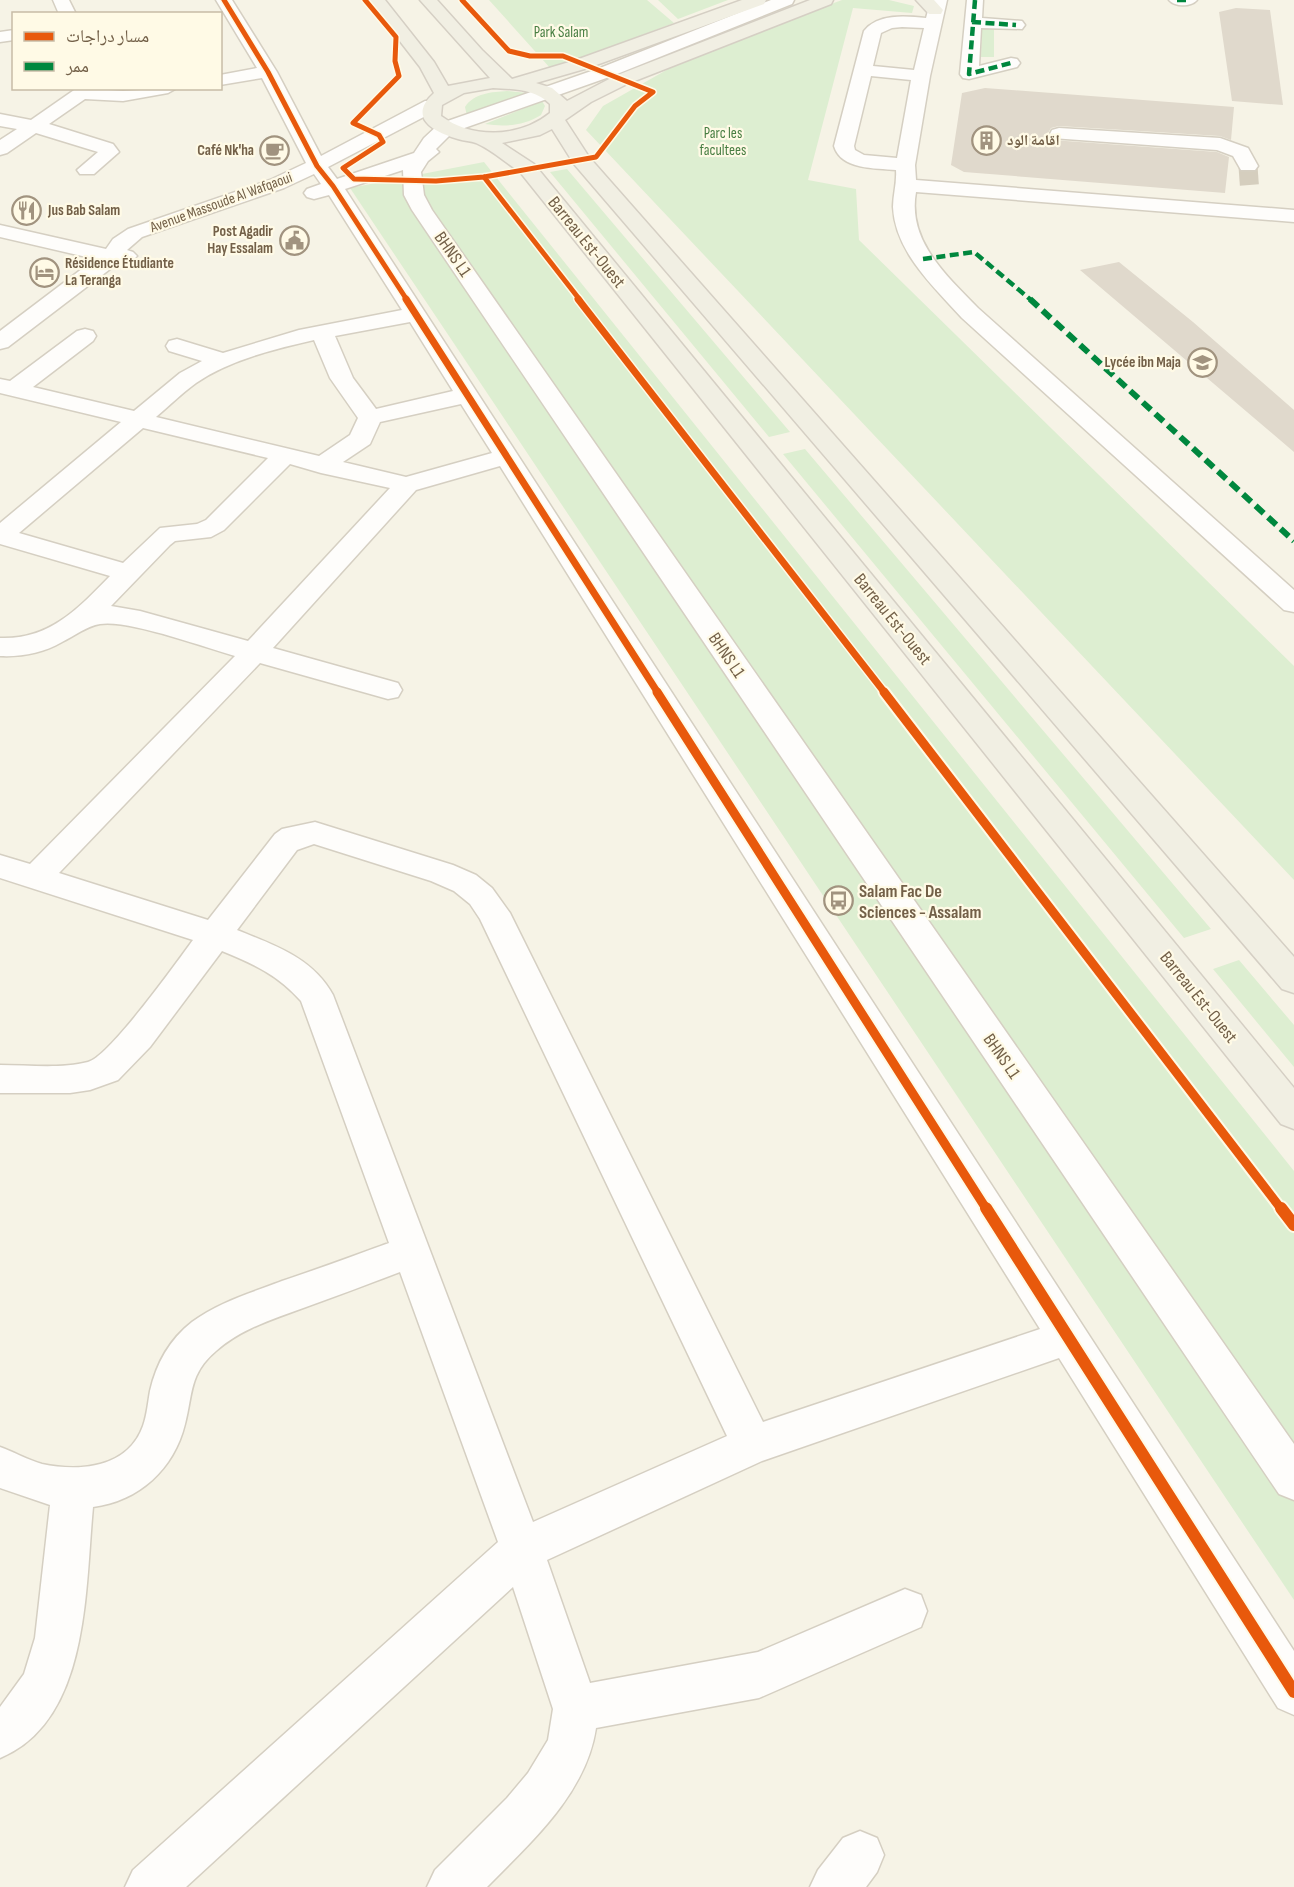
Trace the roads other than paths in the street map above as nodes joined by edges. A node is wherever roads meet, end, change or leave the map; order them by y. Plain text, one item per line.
1 (224, 0) edge
2 (376, 0) edge
3 (428, 0) edge
4 (758, 0) edge
5 (786, 0) edge
6 (798, 0) edge
7 (825, 0) edge
8 (975, 0) edge
9 (1177, 0) edge
10 (1189, 0) edge
11 (933, 8) edge
12 (972, 22) junction
13 (1016, 25) dead end
14 (1011, 63) dead end
15 (865, 70) junction
16 (268, 72) junction
17 (921, 76) junction
18 (222, 80) edge
19 (509, 84) junction
20 (157, 90) edge
21 (88, 91) edge
22 (554, 105) junction
23 (0, 120) edge
24 (454, 122) junction
25 (34, 126) junction
26 (1059, 134) dead end
27 (0, 149) edge
28 (425, 155) junction
29 (1248, 166) tunnel mouth
30 (87, 170) dead end
31 (906, 175) junction
32 (325, 176) junction
33 (300, 198) dead end
34 (1294, 216) edge
35 (0, 231) edge
36 (147, 253) dead end
37 (112, 256) junction
38 (416, 314) junction
39 (323, 333) junction
40 (85, 336) dead end
41 (0, 342) edge
42 (177, 346) dead end
43 (223, 360) junction
44 (8, 388) edge
45 (468, 395) junction
46 (370, 417) junction
47 (140, 420) junction
48 (284, 456) junction
49 (507, 456) junction
50 (321, 466) junction
51 (407, 485) junction
52 (0, 536) edge
53 (128, 573) junction
54 (1293, 603) edge
55 (83, 620) junction
56 (0, 647) edge
57 (254, 652) junction
58 (388, 690) dead end
59 (0, 866) edge
60 (37, 877) junction
61 (216, 935) junction
62 (1294, 980) edge
63 (0, 1080) edge
64 (1294, 1114) edge
65 (410, 1252) junction
66 (1068, 1337) junction
67 (753, 1445) junction
68 (1294, 1458) edge
69 (0, 1467) edge
70 (1294, 1480) edge
71 (73, 1489) junction
72 (522, 1549) junction
73 (905, 1611) dead end
74 (1294, 1692) edge
75 (576, 1709) junction
76 (0, 1735) edge
77 (150, 1887) edge
78 (452, 1887) edge

1 - 16 street
2 - 24 main road, Barreau Est-Ouest
3 - 19 main road
4 - 19 main road
5 - 22 street, BHNS L1
6 - 22 street, BHNS L1
7 - 22 main road
8 - 12 street
9 - 10 street
11 - 15 street
11 - 17 street
12 - 13 street
12 - 14 street
15 - 17 street
15 - 31 street
16 - 18 street
16 - 32 street
17 - 31 street
19 - 22 main road
19 - 24 main road
20 - 21 street
21 - 25 street
22 - 24 street, BHNS L1
22 - 62 main road
23 - 25 street
24 - 28 street, BHNS L1
24 - 32 street, Avenue Massoude Al Wafqaoui
24 - 64 main road, Barreau Est-Ouest
25 - 27 street
25 - 30 street
26 - 29 street
28 - 32 street, Avenue Massoude Al Wafqaoui
28 - 68 street, BHNS L1
28 - 70 street, BHNS L1
31 - 34 street
31 - 54 street
32 - 33 street, Avenue Massoude Al Wafqaoui
32 - 37 street, Avenue Massoude Al Wafqaoui
32 - 38 street
35 - 37 street
36 - 37 street, Avenue Massoude Al Wafqaoui
37 - 41 street, Avenue Massoude Al Wafqaoui
38 - 39 street
38 - 45 street
39 - 43 street
39 - 46 street
40 - 44 street
42 - 43 street
43 - 47 street
44 - 47 street
45 - 46 street
45 - 49 street
46 - 50 street
47 - 48 street
47 - 52 street
48 - 50 street
48 - 53 street
49 - 51 street
49 - 66 street
50 - 51 street
51 - 57 street
52 - 53 street
53 - 55 street
55 - 56 street
55 - 57 street
57 - 58 street
57 - 60 street
59 - 60 street
60 - 61 street
61 - 63 street
61 - 65 street
61 - 67 street
65 - 71 street
65 - 72 street
66 - 67 street
66 - 74 street
67 - 72 street
69 - 71 street
71 - 76 street
72 - 75 street
72 - 77 street
73 - 75 street
75 - 78 street

